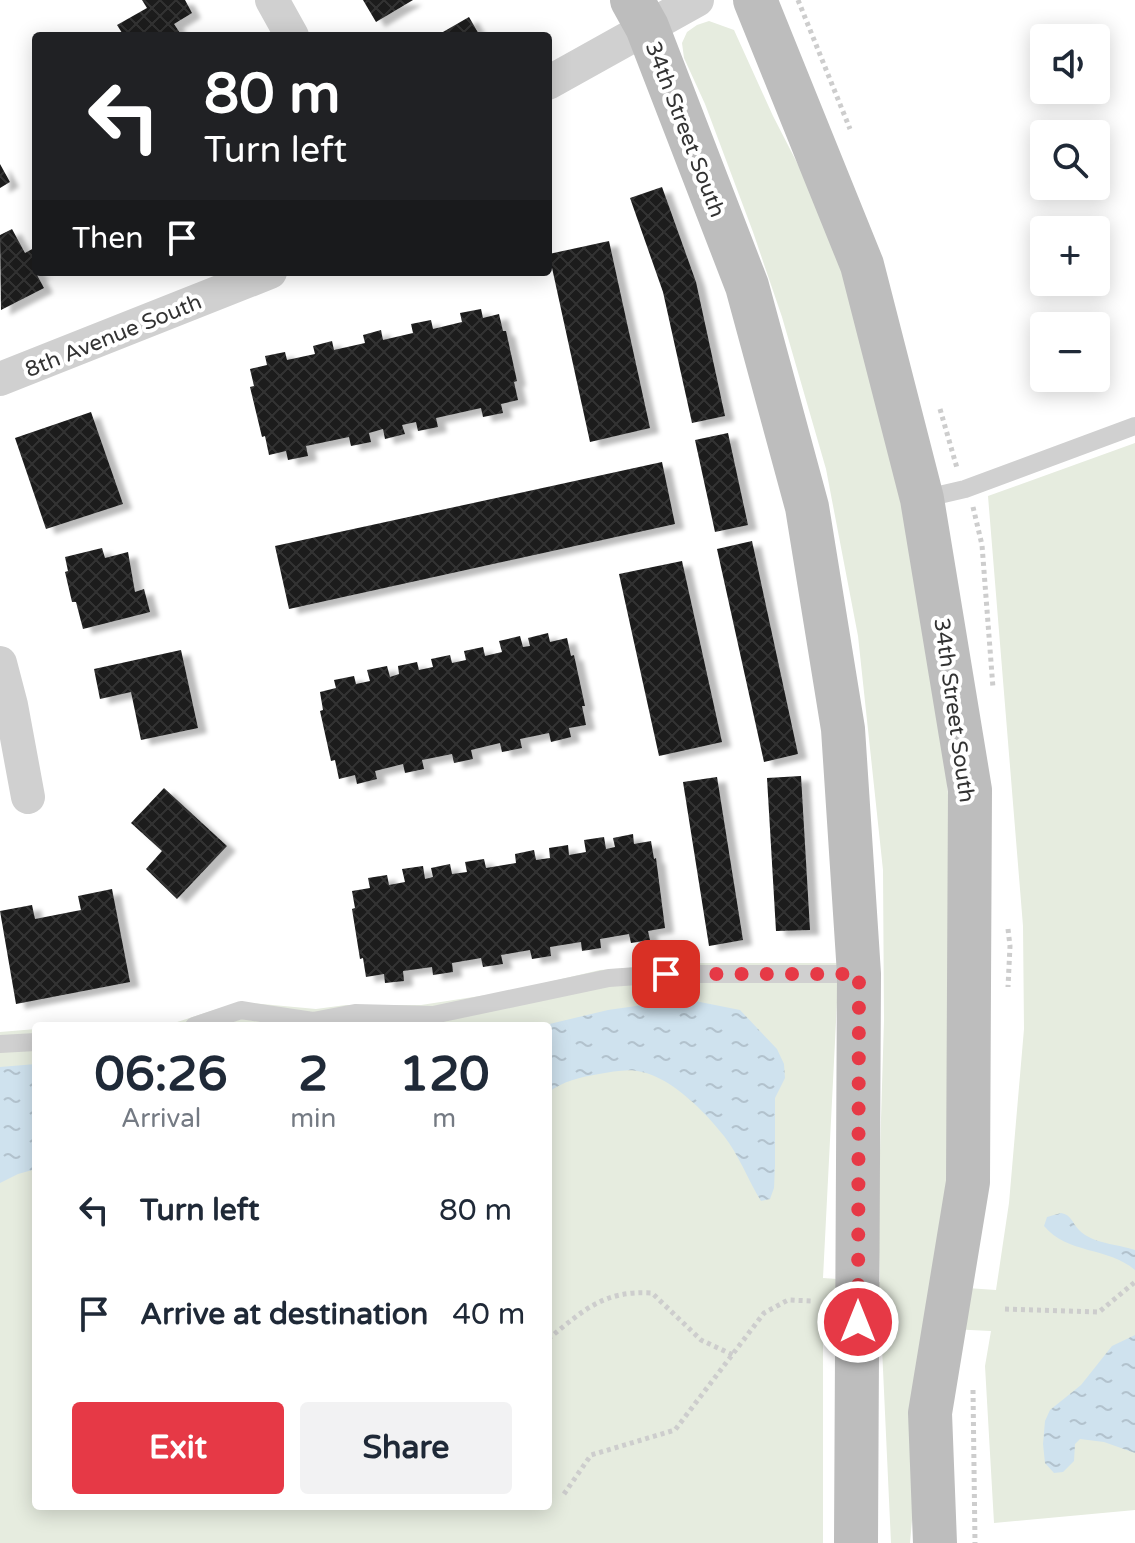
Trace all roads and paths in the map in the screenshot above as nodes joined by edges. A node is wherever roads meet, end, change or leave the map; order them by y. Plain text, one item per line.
1 (272, 0) edge
2 (697, 0) edge
3 (755, 0) edge
4 (639, 14) edge
5 (290, 32) edge
6 (552, 80) edge
7 (260, 276) edge
8 (0, 379) edge
9 (1135, 426) edge
10 (922, 499) junction
11 (0, 663) edge
12 (28, 797) dead end
13 (859, 974) junction
14 (206, 1022) edge
15 (32, 1042) edge
16 (0, 1044) edge
17 (1135, 1282) edge
18 (812, 1301) dead end
19 (1005, 1309) dead end
20 (552, 1336) edge
21 (733, 1355) junction
22 (564, 1494) dead end
23 (856, 1543) edge
24 (935, 1543) edge

1 - 5 street
2 - 4 street
3 - 10 main road, 34th Street South
4 - 6 street
4 - 13 main road, 34th Street South
7 - 8 street, 8th Avenue South
9 - 10 lane
10 - 24 main road, 34th Street South
11 - 12 street
13 - 14 lane
13 - 23 main road, 34th Street South
15 - 16 lane
17 - 19 path
18 - 21 path
20 - 21 path
21 - 22 path

